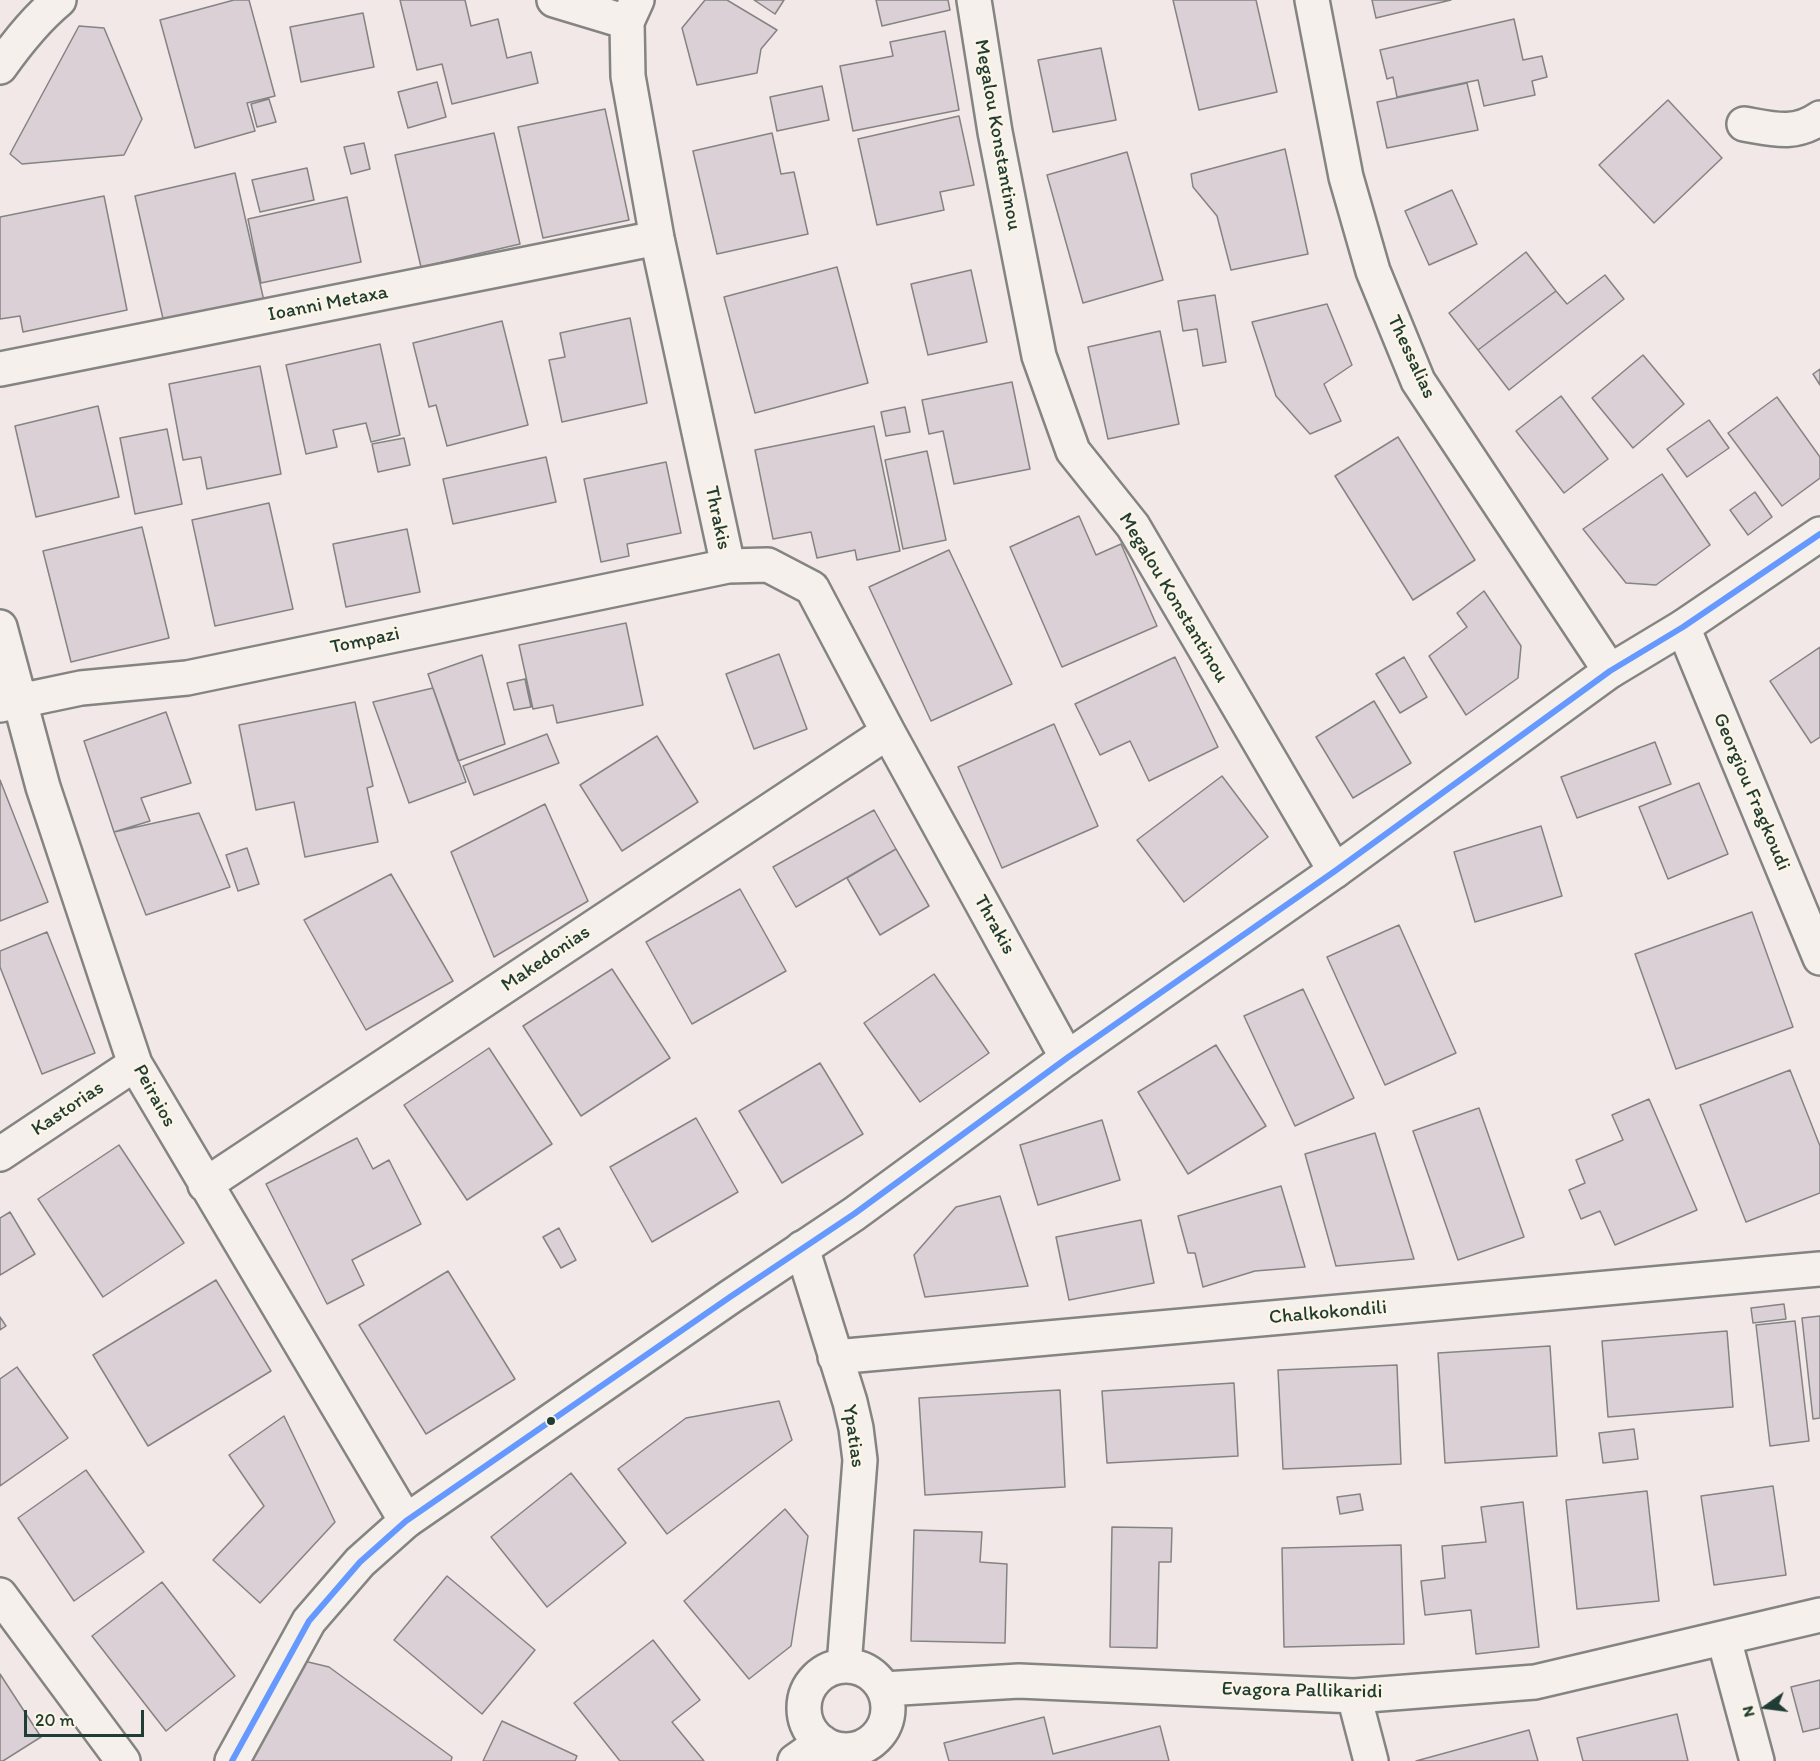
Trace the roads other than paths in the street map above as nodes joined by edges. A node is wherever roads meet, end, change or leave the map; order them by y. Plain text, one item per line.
1 (59, 0) edge
2 (554, 0) edge
3 (974, 0) edge
4 (1312, 0) edge
5 (632, 11) edge
6 (0, 67) edge
7 (1820, 118) edge
8 (1744, 124) dead end
9 (657, 238) junction
10 (0, 369) edge
11 (1820, 534) edge
12 (728, 566) junction
13 (0, 627) edge
14 (1683, 627) junction
15 (1610, 671) junction
16 (10, 703) edge
17 (888, 732) junction
18 (1335, 871) junction
19 (1811, 913) edge
20 (1820, 958) edge
21 (1067, 1058) junction
22 (135, 1064) junction
23 (0, 1154) edge
24 (206, 1185) junction
25 (802, 1248) junction
26 (1820, 1269) edge
27 (835, 1357) junction
28 (406, 1521) junction
29 (0, 1595) edge
30 (1820, 1615) edge
31 (1724, 1639) junction
32 (844, 1666) junction
33 (884, 1689) junction
34 (1354, 1696) junction
35 (822, 1742) junction
36 (862, 1754) edge
37 (123, 1761) edge
38 (232, 1761) edge
39 (795, 1761) edge
40 (1371, 1761) edge
41 (1757, 1761) edge

1 - 6 street
2 - 5 street
3 - 18 street, Megalou Konstantinou
4 - 15 street, Thessalias
5 - 9 street, Thrakis
7 - 8 street
9 - 10 street, Ioanni Metaxa
9 - 12 street, Thrakis
11 - 14 street
12 - 16 street, Tompazi
12 - 17 street, Thrakis
13 - 16 street, Peiraios
14 - 15 street
14 - 19 street, Georgiou Fragkoudi
15 - 18 street
16 - 22 street, Peiraios
17 - 21 street, Thrakis
17 - 24 street, Makedonias
18 - 21 street
19 - 20 street, Georgiou Fragkoudi
21 - 25 street
22 - 23 street, Kastorias
22 - 24 street, Peiraios
24 - 28 street, Peiraios
25 - 27 street, Ypatias
25 - 28 street
26 - 27 street, Chalkokondili
27 - 32 street, Ypatias
28 - 38 street
29 - 37 street
30 - 31 street, Evagora Pallikaridi
31 - 34 street, Evagora Pallikaridi
31 - 41 street
32 - 33 street
32 - 35 street
33 - 34 street, Evagora Pallikaridi
33 - 36 street
34 - 40 street
35 - 36 street
35 - 39 street

